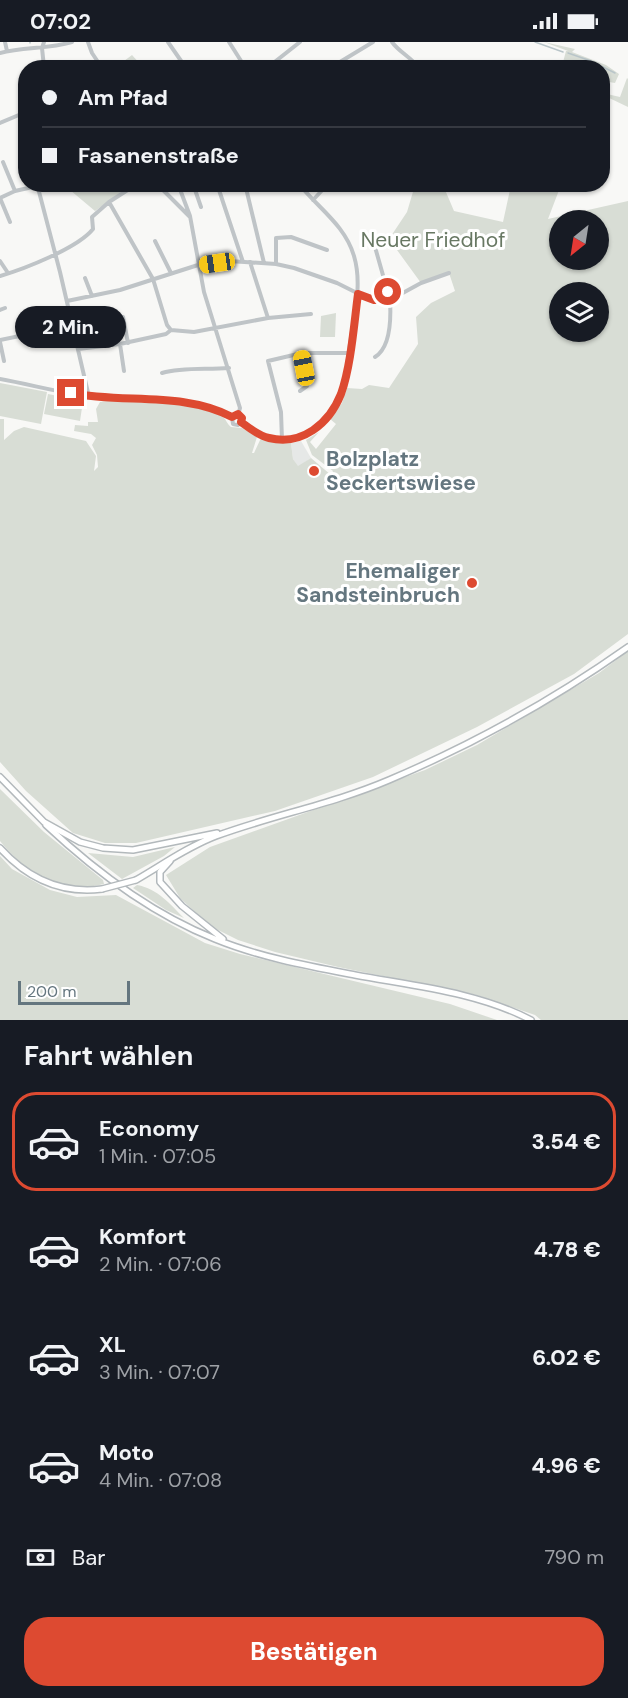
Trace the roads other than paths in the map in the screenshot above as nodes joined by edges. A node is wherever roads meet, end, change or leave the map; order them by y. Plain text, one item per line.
1 (5, 42) edge
2 (44, 42) edge
3 (72, 42) edge
4 (88, 42) edge
5 (168, 42) edge
6 (229, 42) edge
7 (300, 42) edge
8 (373, 42) edge
9 (392, 42) edge
10 (29, 45) edge
11 (42, 48) junction
12 (7, 51) junction
13 (0, 53) edge
14 (43, 60) edge
15 (97, 60) edge
16 (180, 60) edge
17 (240, 60) edge
18 (277, 60) edge
19 (343, 60) edge
20 (414, 60) edge
21 (18, 115) edge
22 (0, 123) edge
23 (3, 162) dead end
24 (18, 190) edge
25 (15, 191) junction
26 (39, 192) edge
27 (124, 192) edge
28 (165, 192) edge
29 (181, 192) edge
30 (196, 192) edge
31 (220, 192) edge
32 (247, 192) edge
33 (306, 192) edge
34 (320, 192) edge
35 (0, 198) edge
36 (313, 200) junction
37 (109, 202) junction
38 (201, 207) dead end
39 (190, 216) junction
40 (10, 222) dead end
41 (376, 239) dead end
42 (155, 241) dead end
43 (327, 250) dead end
44 (55, 254) junction
45 (0, 261) edge
46 (243, 262) junction
47 (250, 262) junction
48 (264, 263) junction
49 (276, 264) junction
50 (198, 265) junction
51 (8, 273) junction
52 (171, 273) junction
53 (449, 273) dead end
54 (0, 276) edge
55 (85, 278) dead end
56 (153, 279) junction
57 (358, 294) junction
58 (92, 296) junction
59 (390, 300) junction
60 (67, 301) junction
61 (311, 314) dead end
62 (123, 318) dead end
63 (267, 318) junction
64 (73, 325) junction
65 (215, 327) junction
66 (171, 330) junction
67 (0, 341) edge
68 (128, 343) junction
69 (120, 344) junction
70 (78, 349) junction
71 (349, 353) junction
72 (302, 354) junction
73 (375, 357) dead end
74 (4, 361) dead end
75 (229, 368) junction
76 (124, 370) dead end
77 (162, 373) dead end
78 (0, 379) edge
79 (300, 391) dead end
80 (89, 397) junction
81 (238, 414) junction
82 (232, 417) junction
83 (241, 422) junction
84 (282, 440) junction
85 (628, 647) edge
86 (0, 779) edge
87 (44, 822) junction
88 (230, 831) junction
89 (0, 848) edge
90 (172, 859) junction
91 (232, 945) junction
92 (530, 1019) edge

1 - 12 street
2 - 11 street
3 - 11 street
4 - 15 street
5 - 16 street
6 - 17 street
7 - 18 street
8 - 19 street
9 - 20 street
10 - 11 street
10 - 12 street
11 - 14 street
12 - 13 street
21 - 22 street
23 - 25 street
24 - 25 street
25 - 35 street
26 - 44 street
27 - 37 street
28 - 39 street
29 - 39 street
30 - 38 street
31 - 46 street
32 - 48 street
33 - 36 street
34 - 36 street
35 - 40 street
36 - 57 street
37 - 44 street
37 - 56 street
39 - 50 street
41 - 59 street
42 - 52 street
43 - 49 street
44 - 51 street
44 - 60 street
45 - 51 street
46 - 47 street
46 - 50 street
47 - 48 street
47 - 63 street
48 - 49 street
49 - 57 street
50 - 52 street
50 - 65 street
51 - 54 street
52 - 56 street
53 - 59 street
55 - 58 street
56 - 58 street
56 - 66 street
57 - 59 street
57 - 71 street
58 - 60 street
59 - 73 street
60 - 64 street
61 - 63 street
62 - 68 street
63 - 65 street
64 - 67 street
64 - 70 street
65 - 66 street
65 - 75 street
66 - 68 street
67 - 74 street
68 - 69 street
69 - 70 street
69 - 76 street
70 - 80 street
71 - 72 street
71 - 84 street
72 - 79 street
72 - 84 street
75 - 77 street
75 - 81 street
78 - 80 street
80 - 82 street
81 - 82 street
81 - 83 street
82 - 83 street
83 - 84 street
85 - 88 main road
86 - 87 main road
87 - 88 main road
87 - 91 main road
88 - 90 main road
89 - 90 main road, bridge
90 - 91 main road
91 - 92 main road

